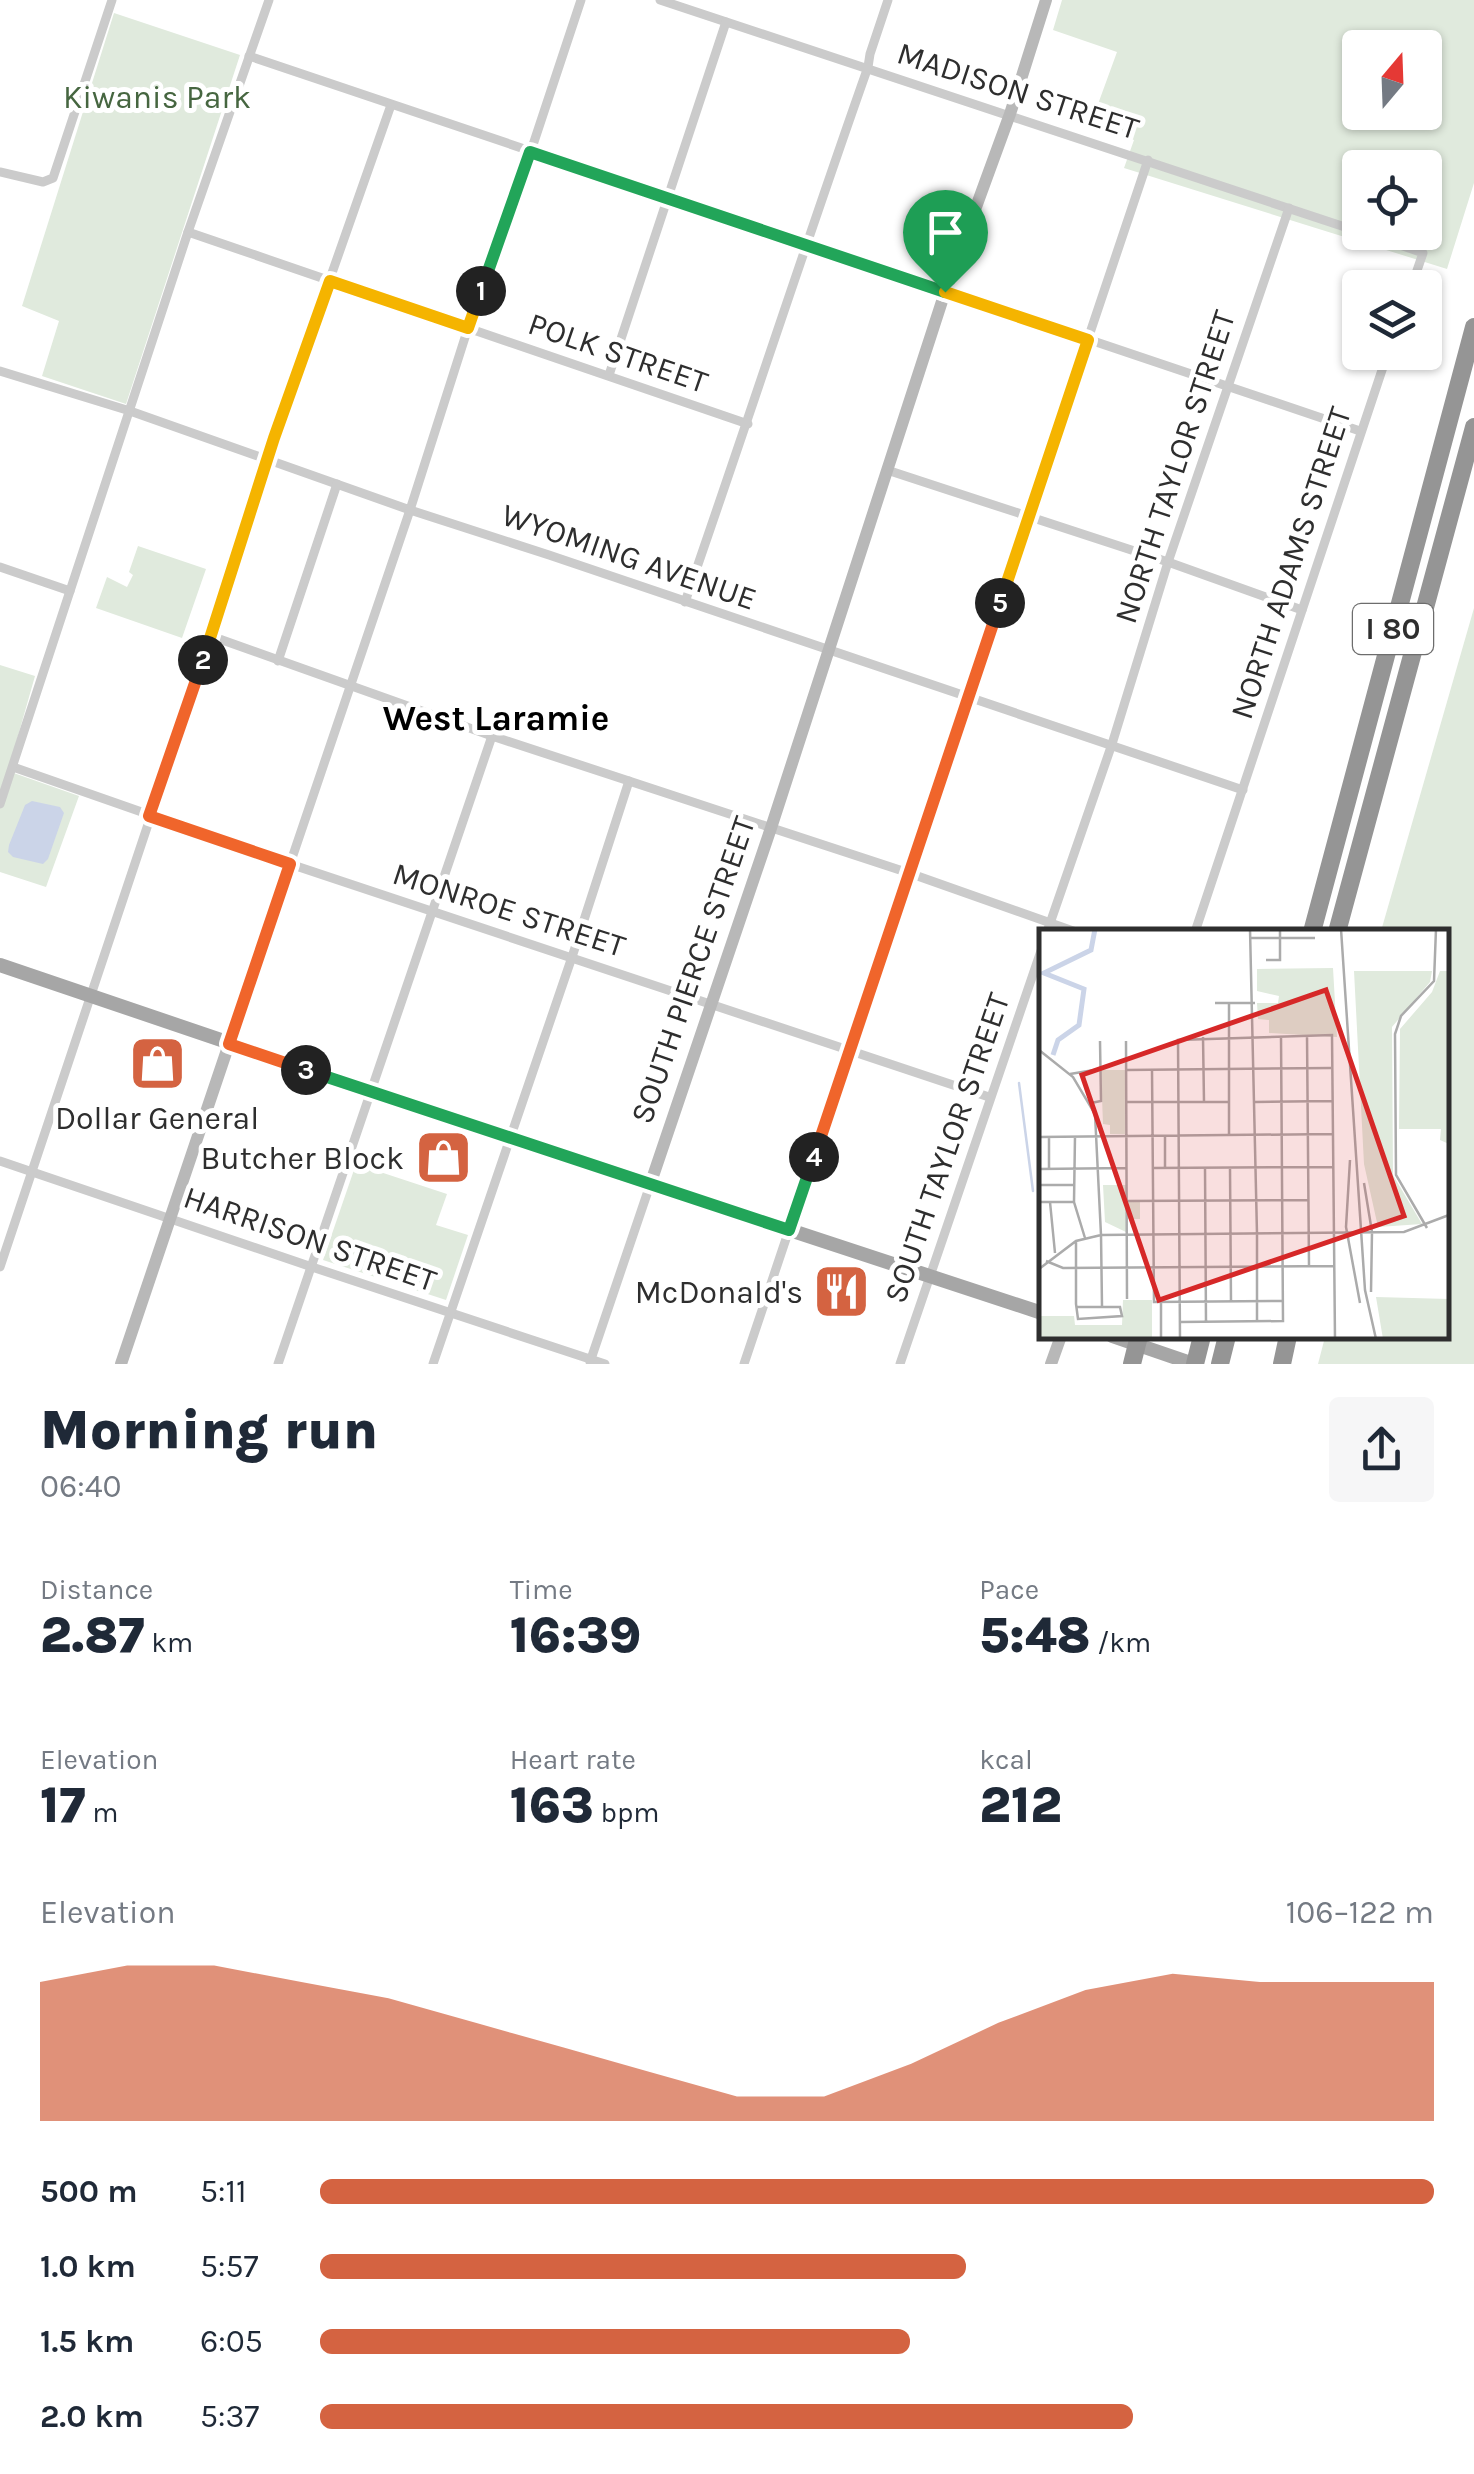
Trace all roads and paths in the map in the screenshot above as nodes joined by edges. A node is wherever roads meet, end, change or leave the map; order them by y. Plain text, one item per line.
1 (269, 0) edge
2 (581, 0) edge
3 (660, 0) edge
4 (888, 0) edge
5 (1046, 0) edge
6 (107, 1) edge
7 (726, 22) junction
8 (249, 56) junction
9 (868, 68) junction
10 (391, 105) junction
11 (1010, 114) junction
12 (530, 152) junction
13 (1148, 160) junction
14 (0, 172) edge
15 (668, 197) junction
16 (1289, 208) junction
17 (1342, 225) edge
18 (188, 232) junction
19 (805, 246) junction
20 (1414, 250) edge
21 (1417, 270) edge
22 (330, 281) junction
23 (945, 292) junction
24 (1474, 327) edge
25 (468, 328) junction
26 (1088, 340) junction
27 (1382, 370) edge
28 (0, 371) edge
29 (609, 375) junction
30 (1226, 386) junction
31 (130, 411) junction
32 (748, 424) junction
33 (1474, 427) edge
34 (1360, 432) junction
35 (267, 458) junction
36 (888, 470) junction
37 (337, 484) junction
38 (410, 510) junction
39 (1028, 518) junction
40 (1168, 562) junction
41 (0, 567) edge
42 (70, 592) junction
43 (686, 602) junction
44 (1302, 610) junction
45 (211, 636) junction
46 (827, 650) junction
47 (278, 660) junction
48 (349, 686) junction
49 (968, 697) junction
50 (1395, 722) junction
51 (492, 736) junction
52 (1112, 744) junction
53 (1359, 758) junction
54 (13, 767) junction
55 (629, 781) junction
56 (1243, 790) junction
57 (0, 804) edge
58 (149, 816) junction
59 (771, 828) junction
60 (290, 864) junction
61 (908, 873) junction
62 (432, 911) junction
63 (1049, 927) edge
64 (1196, 929) edge
65 (1299, 929) edge
66 (1313, 929) edge
67 (1337, 929) edge
68 (1348, 929) edge
69 (572, 957) junction
70 (1039, 957) edge
71 (0, 965) edge
72 (90, 996) junction
73 (710, 1004) junction
74 (229, 1044) junction
75 (851, 1049) junction
76 (370, 1091) junction
77 (990, 1096) junction
78 (510, 1138) junction
79 (0, 1161) edge
80 (32, 1172) junction
81 (650, 1184) junction
82 (170, 1218) junction
83 (789, 1230) junction
84 (0, 1267) edge
85 (312, 1267) junction
86 (929, 1276) junction
87 (451, 1312) junction
88 (1039, 1312) edge
89 (1060, 1339) edge
90 (1201, 1339) edge
91 (1226, 1339) edge
92 (1287, 1339) edge
93 (1138, 1341) edge
94 (590, 1362) edge
95 (121, 1364) edge
96 (278, 1364) edge
97 (433, 1364) edge
98 (605, 1364) edge
99 (744, 1364) edge
100 (900, 1364) edge
101 (1052, 1364) edge
102 (1132, 1364) edge
103 (1194, 1364) edge
104 (1220, 1364) edge
105 (1282, 1364) edge

1 - 8 street
2 - 12 street
3 - 7 street, MADISON STREET
4 - 9 street
5 - 11 main road, SOUTH PIERCE STREET
6 - 14 street
7 - 9 street, MADISON STREET
7 - 15 street
8 - 10 street
8 - 18 street
9 - 11 street, MADISON STREET
9 - 19 street
10 - 12 street
10 - 22 street
11 - 13 street, MADISON STREET
11 - 23 main road, SOUTH PIERCE STREET
12 - 15 street
12 - 25 street
13 - 16 street, MADISON STREET
13 - 26 street
15 - 19 street
15 - 29 street
16 - 17 street, MADISON STREET
16 - 30 street, NORTH TAYLOR STREET
18 - 22 street, POLK STREET
18 - 31 street
19 - 23 street
19 - 32 street
20 - 21 street, MADISON STREET
22 - 25 street, POLK STREET
22 - 35 street
23 - 26 street
23 - 36 main road, SOUTH PIERCE STREET
24 - 53 highway, I 80
25 - 29 street, POLK STREET
25 - 38 street
26 - 30 street
26 - 39 street
27 - 34 street, NORTH ADAMS STREET
28 - 31 street, WYOMING AVENUE
29 - 32 street, POLK STREET
30 - 34 street
30 - 40 street, NORTH TAYLOR STREET
31 - 35 street, WYOMING AVENUE
31 - 42 street
32 - 43 street
33 - 50 highway, I 80
34 - 44 street, NORTH ADAMS STREET
35 - 37 street, WYOMING AVENUE
35 - 45 street
36 - 39 street
36 - 46 main road, SOUTH PIERCE STREET
37 - 38 street, WYOMING AVENUE
37 - 47 street
38 - 43 street, WYOMING AVENUE
38 - 48 street
39 - 40 street
39 - 49 street
40 - 44 street
40 - 52 street, NORTH TAYLOR STREET
41 - 42 street
42 - 54 street
43 - 46 street, WYOMING AVENUE
44 - 56 street, NORTH ADAMS STREET
45 - 47 street
45 - 58 street
46 - 49 street, WYOMING AVENUE
46 - 59 main road, SOUTH PIERCE STREET
47 - 48 street
48 - 51 street
48 - 60 street
49 - 52 street, WYOMING AVENUE
49 - 61 street
50 - 67 highway, I 80
50 - 68 highway
51 - 55 street
51 - 62 street
52 - 56 street, WYOMING AVENUE
52 - 63 street
53 - 65 highway
53 - 66 highway, I 80
54 - 57 street
54 - 58 street, MONROE STREET
55 - 59 street
55 - 69 street
56 - 64 street, NORTH ADAMS STREET
58 - 60 street, MONROE STREET
58 - 72 street
59 - 61 street
59 - 73 main road, SOUTH PIERCE STREET
60 - 62 street, MONROE STREET
60 - 74 street
61 - 63 street
61 - 75 street
62 - 69 street, MONROE STREET
62 - 76 street
69 - 73 street, MONROE STREET
69 - 78 street
70 - 77 street, SOUTH TAYLOR STREET
71 - 72 main road
72 - 74 main road
72 - 80 street
73 - 75 street, MONROE STREET
73 - 81 main road, SOUTH PIERCE STREET
74 - 76 main road
74 - 82 main road
75 - 77 street, MONROE STREET
75 - 83 street
76 - 78 main road
76 - 85 street
77 - 86 street, SOUTH TAYLOR STREET
78 - 81 main road
78 - 87 street
79 - 80 street, HARRISON STREET
80 - 82 street, HARRISON STREET
80 - 84 street
81 - 83 main road
81 - 94 street, SOUTH PIERCE STREET
82 - 85 street, HARRISON STREET
82 - 95 main road
83 - 86 main road
83 - 99 street
85 - 87 street, HARRISON STREET
85 - 96 street
86 - 88 main road
86 - 100 street, SOUTH TAYLOR STREET
87 - 94 street, HARRISON STREET
87 - 97 street
89 - 101 main road
90 - 103 highway
91 - 104 highway
92 - 105 highway
93 - 102 highway
93 - 103 main road
94 - 98 street, HARRISON STREET

